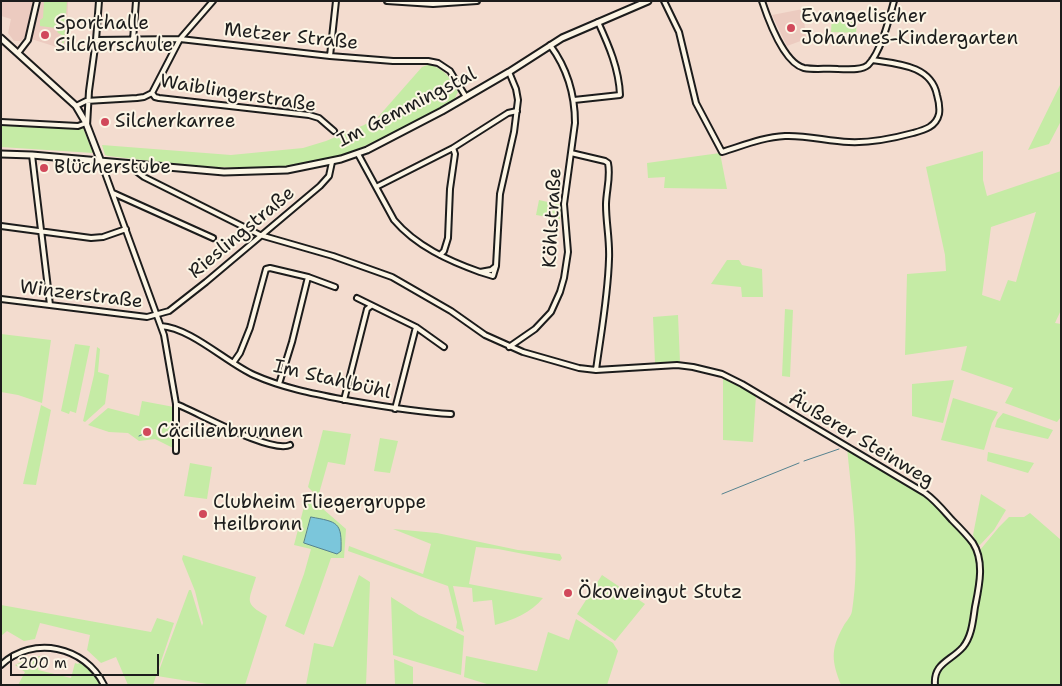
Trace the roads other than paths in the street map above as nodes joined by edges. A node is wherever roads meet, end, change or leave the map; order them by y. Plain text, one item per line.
1 (37, 1) edge
2 (98, 1) edge
3 (136, 1) edge
4 (213, 1) edge
5 (336, 1) edge
6 (387, 1) edge
7 (477, 1) edge
8 (648, 1) edge
9 (664, 1) edge
10 (762, 1) edge
11 (894, 1) edge
12 (427, 3) edge
13 (598, 22) junction
14 (1, 38) edge
15 (180, 39) junction
16 (96, 40) junction
17 (133, 40) junction
18 (550, 44) junction
19 (18, 53) junction
20 (330, 56) junction
21 (872, 60) junction
22 (509, 72) junction
23 (152, 93) junction
24 (466, 97) junction
25 (89, 100) junction
26 (574, 100) junction
27 (76, 106) junction
28 (517, 111) junction
29 (1, 122) edge
30 (87, 124) junction
31 (334, 131) dead end
32 (452, 148) junction
33 (571, 153) junction
34 (1, 154) edge
35 (358, 154) junction
36 (32, 156) junction
37 (101, 162) junction
38 (332, 162) junction
39 (131, 164) junction
40 (376, 186) junction
41 (113, 193) junction
42 (1, 226) edge
43 (126, 229) junction
44 (41, 232) junction
45 (260, 235) junction
46 (213, 238) dead end
47 (440, 255) junction
48 (308, 276) junction
49 (335, 287) dead end
50 (357, 298) dead end
51 (1, 299) edge
52 (50, 306) junction
53 (371, 306) junction
54 (157, 315) junction
55 (161, 326) junction
56 (416, 327) junction
57 (444, 347) dead end
58 (509, 347) junction
59 (233, 363) junction
60 (596, 370) junction
61 (278, 384) junction
62 (344, 400) junction
63 (176, 404) junction
64 (395, 409) junction
65 (451, 414) dead end
66 (290, 445) dead end
67 (176, 451) dead end
68 (1, 665) edge
69 (104, 685) edge
70 (935, 685) edge

1 - 19 street
2 - 16 street
3 - 17 street
4 - 15 street
5 - 20 street
6 - 12 street
7 - 12 street
8 - 13 street, Im Gemmingstal
9 - 21 street
10 - 21 street
11 - 21 street
13 - 18 street, Im Gemmingstal
13 - 26 street
14 - 19 street
15 - 17 street, Metzer Straße
15 - 20 street, Metzer Straße
15 - 23 street
16 - 17 street, Metzer Straße
16 - 25 street
18 - 22 street, Im Gemmingstal
18 - 26 street, Köhlstraße
19 - 27 street
20 - 24 street, Metzer Straße
22 - 24 street, Im Gemmingstal
22 - 28 street
23 - 25 street, Waiblingerstraße
23 - 31 street, Waiblingerstraße
24 - 35 street, Im Gemmingstal
25 - 27 street, Waiblingerstraße
25 - 30 street
26 - 33 street, Köhlstraße
27 - 30 street
28 - 32 street
28 - 47 street
29 - 30 street
30 - 37 street
32 - 40 street
32 - 47 street
33 - 58 street, Köhlstraße
33 - 60 street
34 - 36 street, Im Gemmingstal
35 - 38 street, Im Gemmingstal
35 - 40 street
36 - 37 street, Im Gemmingstal
36 - 44 street
37 - 39 street, Im Gemmingstal
37 - 41 street
38 - 39 street, Im Gemmingstal
38 - 45 street, Rieslingstraße
39 - 45 street, Äußerer Steinweg
40 - 47 street
41 - 43 street
41 - 46 street
42 - 44 street
43 - 44 street
43 - 54 street
44 - 52 street
45 - 54 street, Rieslingstraße
45 - 58 street, Äußerer Steinweg
48 - 49 street
48 - 59 street
48 - 61 street
50 - 53 street
51 - 52 street, Winzerstraße
52 - 54 street, Winzerstraße
53 - 56 street
53 - 62 street
54 - 55 street
55 - 59 street, Im Stahlbühl
55 - 63 street
56 - 57 street
56 - 64 street
58 - 60 street, Äußerer Steinweg
59 - 61 street, Im Stahlbühl
60 - 70 street, Äußerer Steinweg
61 - 62 street, Im Stahlbühl
62 - 64 street, Im Stahlbühl
63 - 66 street
63 - 67 street
64 - 65 street, Im Stahlbühl
68 - 69 street

